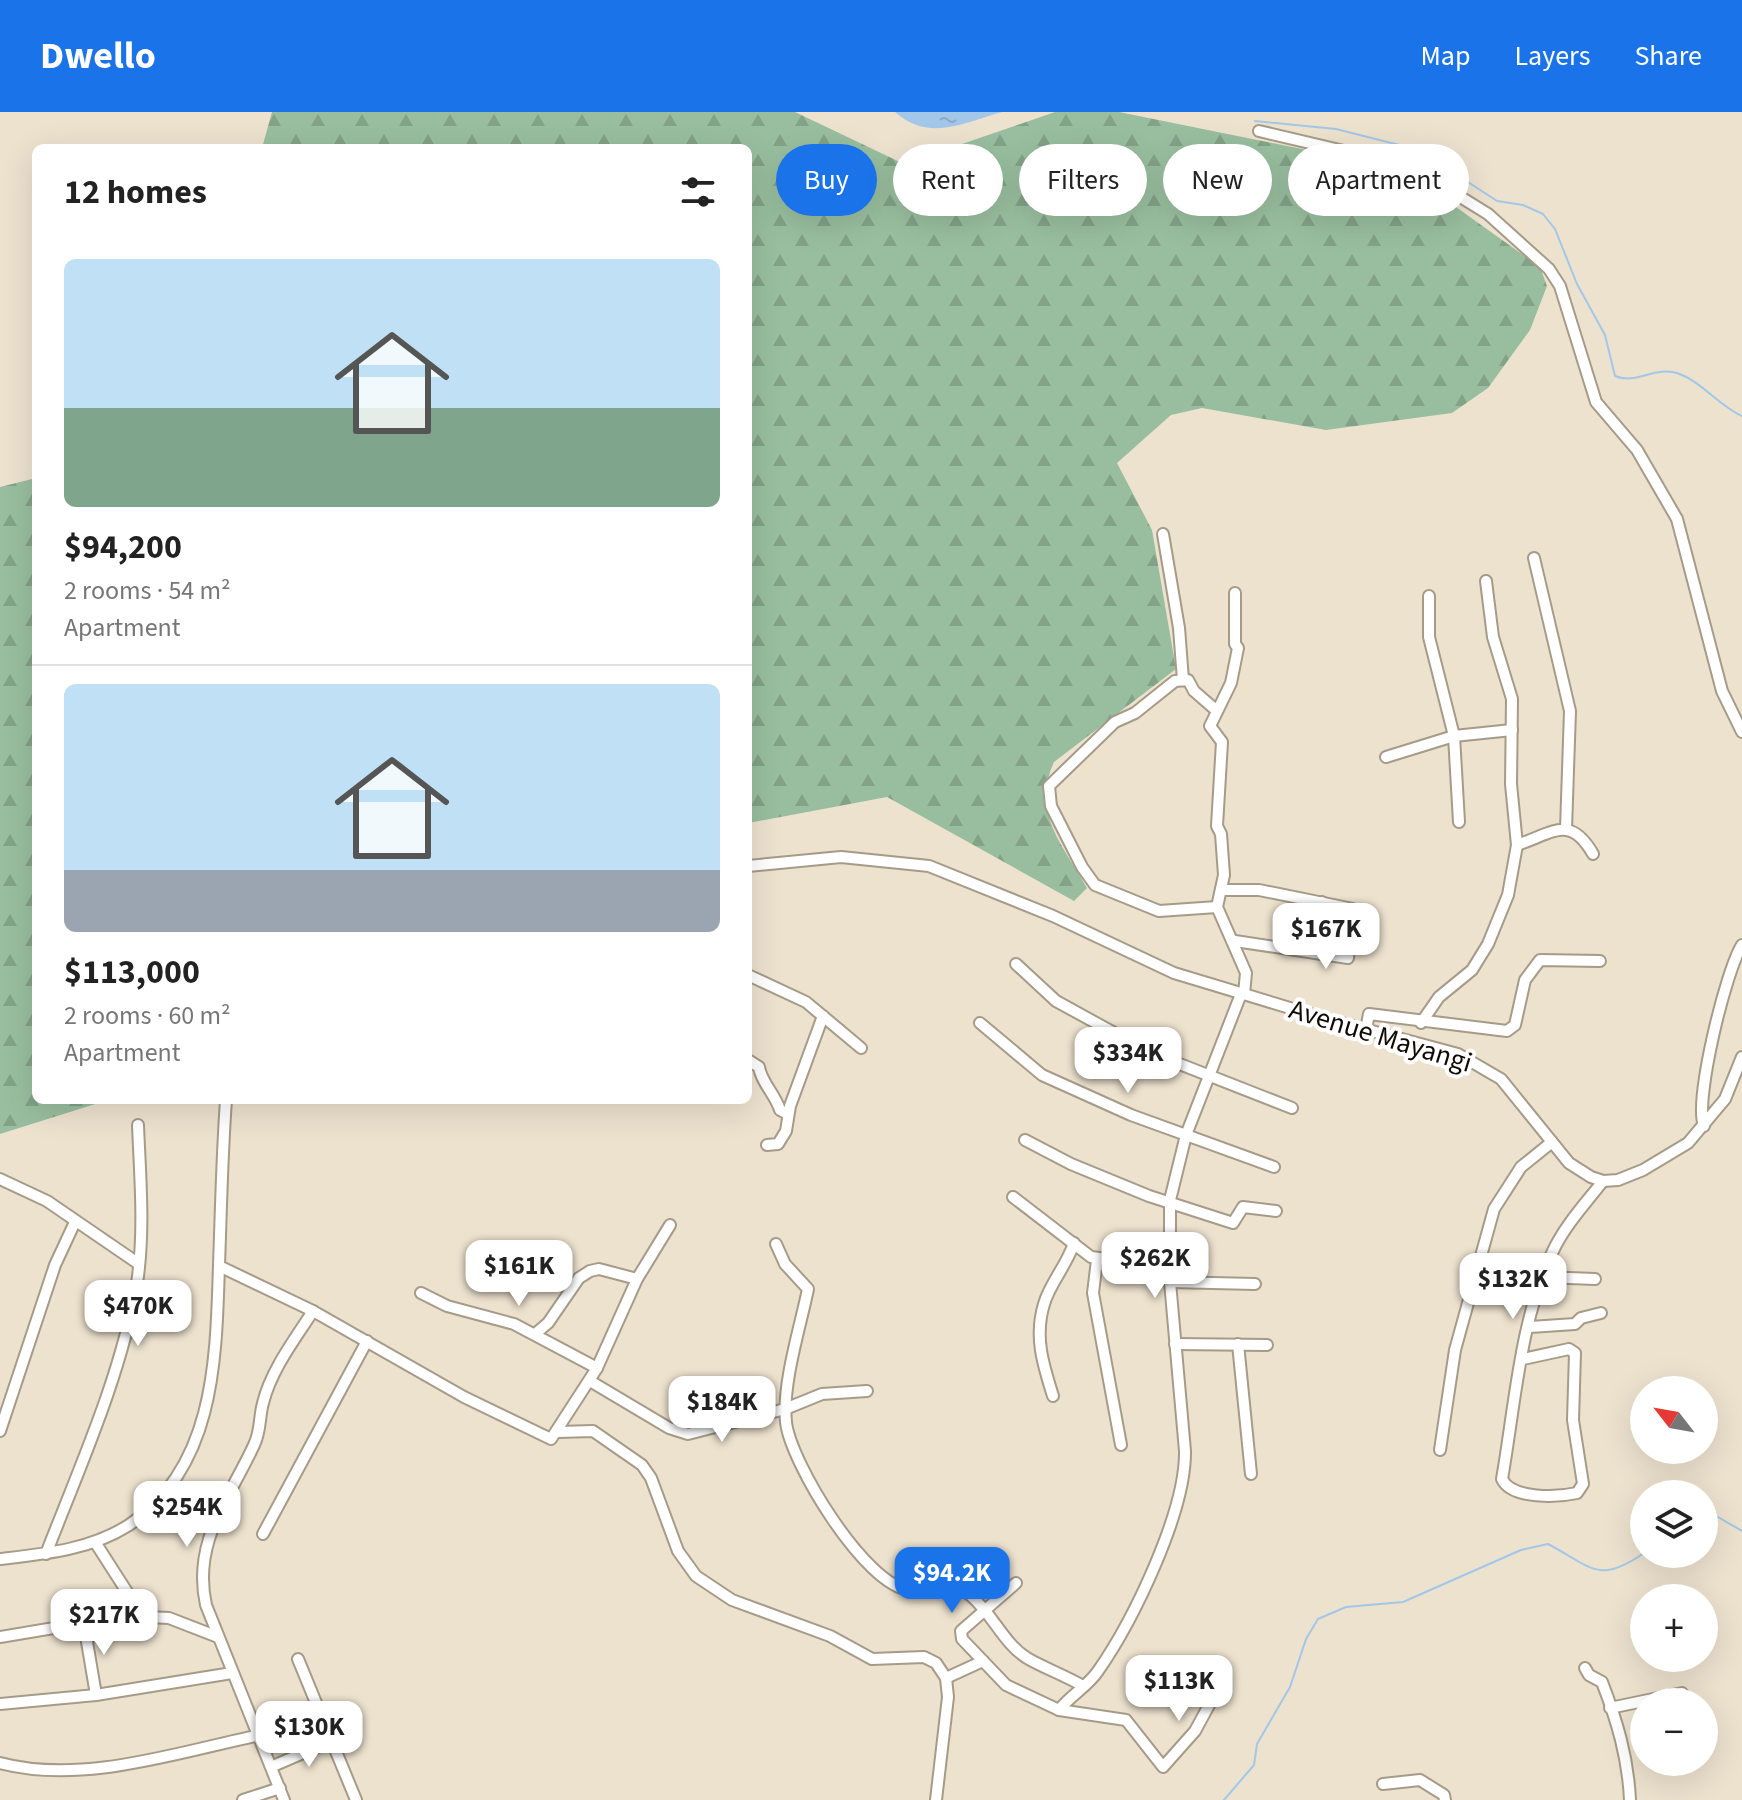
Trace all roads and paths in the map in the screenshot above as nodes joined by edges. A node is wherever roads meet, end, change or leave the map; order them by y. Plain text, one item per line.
1 (1259, 131) dead end
2 (1163, 534) dead end
3 (1534, 558) dead end
4 (1486, 581) dead end
5 (1235, 593) dead end
6 (1429, 596) dead end
7 (1183, 680) junction
8 (1217, 711) junction
9 (1512, 730) junction
10 (1742, 732) edge
11 (1454, 736) junction
12 (1386, 757) dead end
13 (1459, 822) dead end
14 (1566, 829) junction
15 (1517, 845) junction
16 (1593, 854) dead end
17 (752, 866) edge
18 (1221, 890) junction
19 (1322, 902) junction
20 (1217, 907) junction
21 (1235, 941) junction
22 (1742, 945) edge
23 (1310, 950) junction
24 (1600, 961) dead end
25 (1016, 964) dead end
26 (752, 977) edge
27 (1243, 994) junction
28 (823, 1016) junction
29 (980, 1023) dead end
30 (1421, 1023) junction
31 (1366, 1029) junction
32 (861, 1048) dead end
33 (1742, 1057) edge
34 (752, 1063) edge
35 (1212, 1074) junction
36 (226, 1104) edge
37 (1292, 1108) dead end
38 (788, 1114) junction
39 (138, 1125) dead end
40 (1704, 1126) junction
41 (1186, 1135) junction
42 (1025, 1140) dead end
43 (1552, 1142) junction
44 (767, 1145) dead end
45 (1274, 1167) dead end
46 (0, 1179) edge
47 (1603, 1181) junction
48 (1013, 1197) dead end
49 (1170, 1200) junction
50 (1276, 1211) dead end
51 (75, 1222) junction
52 (670, 1225) dead end
53 (1074, 1243) junction
54 (776, 1244) dead end
55 (1097, 1260) junction
56 (139, 1264) junction
57 (219, 1266) junction
58 (1169, 1266) junction
59 (1542, 1277) junction
60 (637, 1279) junction
61 (1595, 1279) dead end
62 (1170, 1282) junction
63 (1255, 1284) dead end
64 (421, 1293) dead end
65 (313, 1311) junction
66 (1601, 1313) dead end
67 (1530, 1327) junction
68 (535, 1334) junction
69 (367, 1341) junction
70 (1175, 1344) junction
71 (1238, 1344) junction
72 (1267, 1345) dead end
73 (1523, 1359) junction
74 (597, 1368) junction
75 (590, 1381) junction
76 (867, 1391) dead end
77 (1053, 1396) dead end
78 (785, 1409) junction
79 (0, 1431) edge
80 (558, 1432) junction
81 (1121, 1445) dead end
82 (1440, 1450) dead end
83 (1251, 1474) dead end
84 (263, 1534) dead end
85 (95, 1542) junction
86 (46, 1554) junction
87 (0, 1559) edge
88 (1016, 1583) dead end
89 (984, 1608) junction
90 (125, 1616) junction
91 (84, 1624) junction
92 (0, 1637) edge
93 (218, 1637) junction
94 (298, 1659) dead end
95 (983, 1661) junction
96 (1585, 1668) dead end
97 (232, 1673) junction
98 (946, 1678) junction
99 (1083, 1686) junction
100 (1215, 1694) dead end
101 (96, 1695) junction
102 (0, 1704) edge
103 (1630, 1704) edge
104 (1610, 1708) junction
105 (1059, 1710) junction
106 (260, 1735) junction
107 (331, 1741) junction
108 (0, 1763) edge
109 (273, 1766) junction
110 (1383, 1784) dead end
111 (280, 1788) junction
112 (243, 1800) edge
113 (284, 1800) edge
114 (356, 1800) edge
115 (936, 1800) edge
116 (1445, 1800) edge
117 (1630, 1800) edge

1 - 10 street
2 - 7 street
3 - 14 street
4 - 9 street
5 - 8 street
6 - 11 street
7 - 8 street
7 - 20 street
8 - 18 street
9 - 11 street
9 - 15 street
11 - 12 street
11 - 13 street
14 - 15 street
14 - 16 street
15 - 30 street
17 - 27 street, Avenue Mayangi
18 - 19 street
18 - 20 street
19 - 23 street
19 - 23 street
20 - 21 street
21 - 23 street
21 - 27 street
22 - 40 street
24 - 30 street
25 - 35 street
26 - 28 street
27 - 31 street, Avenue Mayangi
27 - 35 street
28 - 32 street
28 - 38 street
29 - 41 street
30 - 31 street
31 - 43 street, Avenue Mayangi
33 - 40 street
34 - 38 street
35 - 37 street
35 - 41 street
36 - 57 street
38 - 44 street
39 - 56 street
40 - 47 street
41 - 45 street
41 - 49 street
42 - 49 street
43 - 47 street, Avenue Mayangi
43 - 82 street
46 - 51 street
47 - 59 street
48 - 53 street
49 - 50 street
49 - 58 street
51 - 56 street
51 - 79 street
52 - 60 street
53 - 55 street
53 - 77 street
54 - 78 street
55 - 58 street
55 - 81 street
56 - 86 street
57 - 65 street
57 - 85 street
58 - 62 street
59 - 61 street
59 - 67 street
60 - 68 street
60 - 74 street
62 - 63 street
62 - 70 street
64 - 68 street
65 - 69 street
65 - 93 street
66 - 67 street
67 - 73 street
68 - 74 street
69 - 80 street
69 - 84 street
70 - 71 street
70 - 99 street
71 - 72 street
71 - 83 street
73 - 73 street
74 - 75 street
75 - 78 street
75 - 80 street
76 - 78 street
78 - 89 street
80 - 98 street
85 - 86 street
85 - 90 street
86 - 87 street
88 - 89 street
89 - 95 street
89 - 99 street
90 - 91 street
90 - 93 street
91 - 92 street
91 - 101 street
93 - 97 street
94 - 107 street
95 - 98 street
95 - 105 street
96 - 104 street
97 - 101 street
97 - 106 street
98 - 115 street
99 - 105 street
100 - 105 street
101 - 102 street
103 - 104 street
104 - 117 street
106 - 108 street
106 - 109 street
107 - 109 street
107 - 114 street
109 - 111 street
110 - 116 street
111 - 112 street
111 - 113 street

